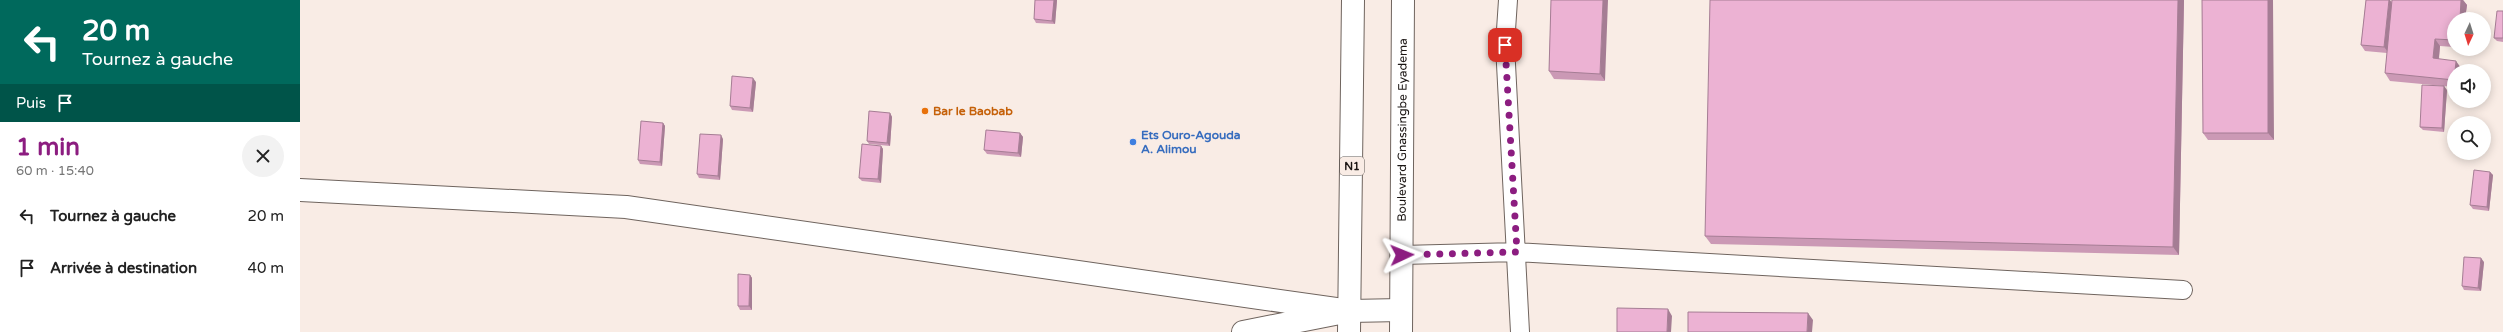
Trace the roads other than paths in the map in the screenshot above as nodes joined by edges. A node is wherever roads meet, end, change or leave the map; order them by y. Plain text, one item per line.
1 (1354, 0) edge
2 (1403, 0) edge
3 (1508, 0) edge
4 (300, 190) edge
5 (1517, 252) junction
6 (1402, 255) junction
7 (2183, 290) dead end
8 (1401, 310) junction
9 (1350, 311) junction
10 (1243, 332) edge
11 (1349, 332) edge
12 (1401, 332) edge
13 (1520, 332) edge

1 - 9 main road, N1
2 - 6 main road, Boulevard Gnassingbe Eyadema
3 - 5 lane
4 - 9 main road
5 - 6 lane
5 - 7 lane
5 - 13 lane
6 - 8 main road, Boulevard Gnassingbe Eyadema
8 - 9 main road
8 - 12 main road, Boulevard Gnassingbe Eyadema
9 - 10 main road
9 - 11 main road, N1

